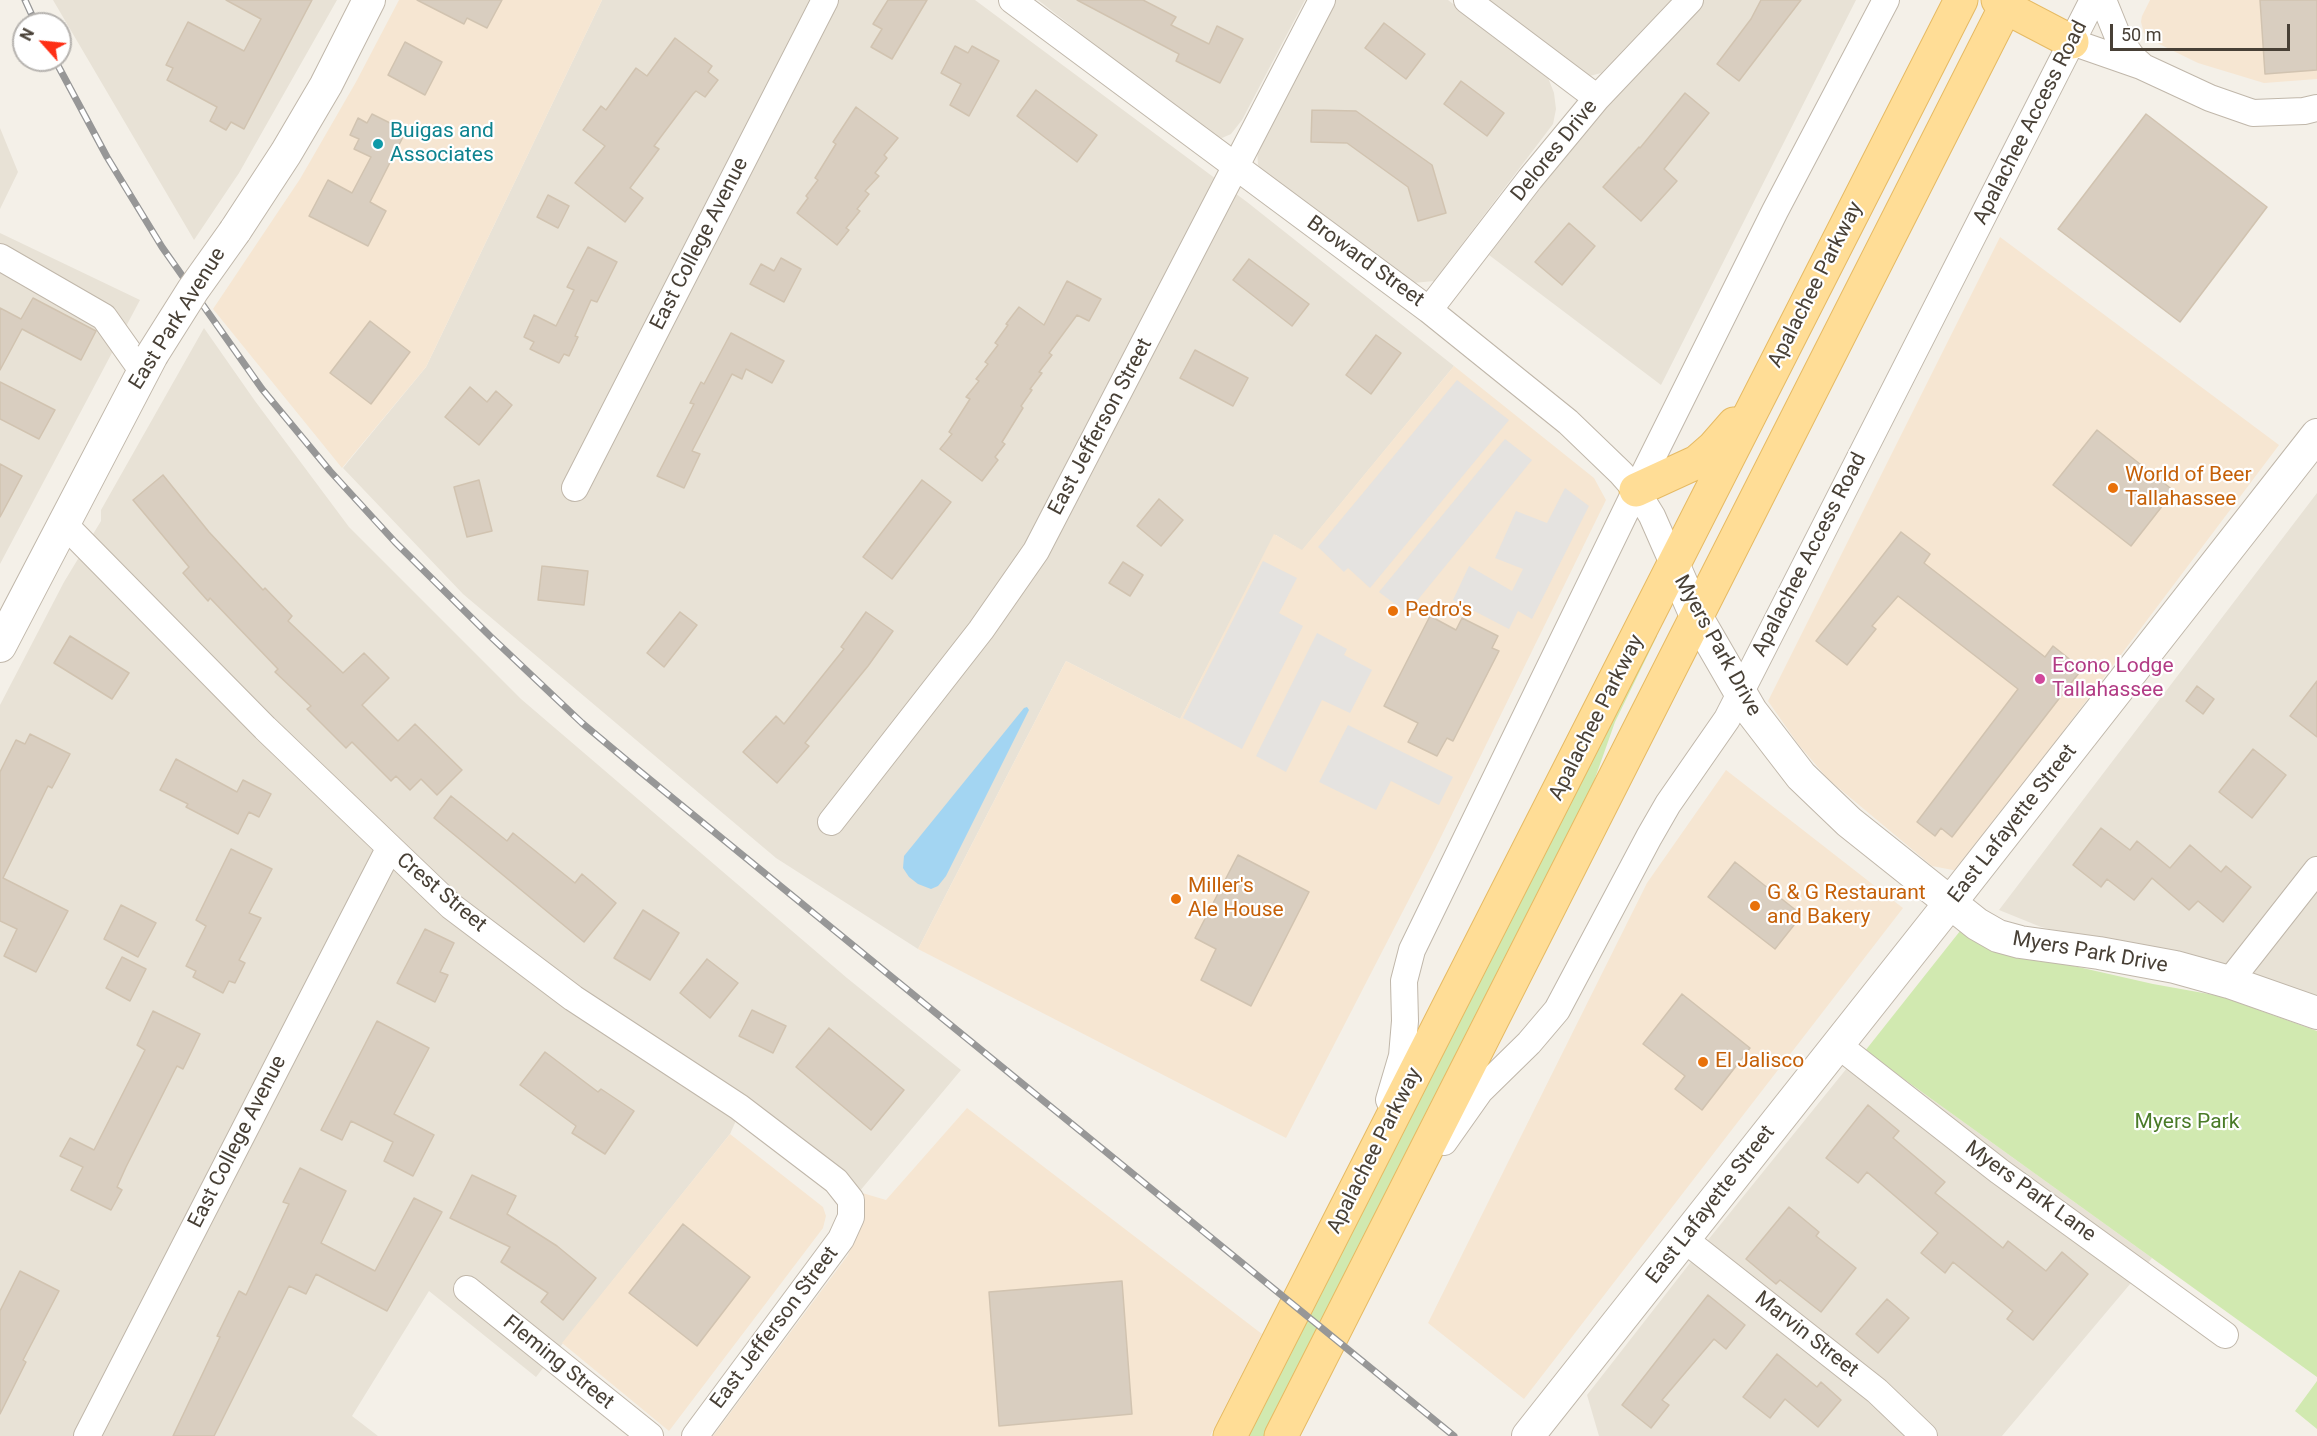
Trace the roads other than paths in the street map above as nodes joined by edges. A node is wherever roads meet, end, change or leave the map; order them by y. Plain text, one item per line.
1 (369, 0) edge
2 (825, 0) edge
3 (1012, 0) edge
4 (1322, 0) edge
5 (1467, 0) edge
6 (1690, 0) edge
7 (1886, 0) edge
8 (1961, 0) edge
9 (2093, 0) edge
10 (2103, 0) edge
11 (2004, 2) edge
12 (2072, 42) junction
13 (2141, 66) junction
14 (1597, 98) junction
15 (2317, 108) edge
16 (1237, 167) junction
17 (0, 257) edge
18 (1429, 310) junction
19 (147, 364) junction
20 (1776, 364) junction
21 (2317, 435) edge
22 (575, 488) dead end
23 (1636, 490) junction
24 (63, 523) junction
25 (1674, 566) junction
26 (1695, 616) junction
27 (3, 633) edge
28 (1740, 693) junction
29 (831, 822) dead end
30 (389, 849) junction
31 (2317, 870) edge
32 (1950, 903) junction
33 (2229, 982) junction
34 (2317, 1013) edge
35 (1838, 1046) junction
36 (851, 1217) joint
37 (1684, 1239) junction
38 (1327, 1246) junction
39 (1368, 1264) junction
40 (467, 1289) dead end
41 (2225, 1335) dead end
42 (1285, 1429) edge
43 (87, 1436) edge
44 (650, 1436) edge
45 (695, 1436) edge
46 (1230, 1436) edge
47 (1527, 1436) edge
48 (1924, 1436) edge

1 - 19 street, East Park Avenue, bridge
2 - 22 street, East College Avenue
3 - 16 street, Broward Street
4 - 16 street, East Jefferson Street
5 - 14 street
6 - 14 street, Delores Drive
7 - 23 street
8 - 20 main road, Apalachee Parkway
9 - 12 street, Apalachee Access Road
10 - 13 street
11 - 12 main road
11 - 26 main road, Apalachee Parkway
12 - 13 street
12 - 28 street, Apalachee Access Road
13 - 15 street
14 - 18 street, Delores Drive
16 - 18 street, Broward Street
16 - 29 street, East Jefferson Street
17 - 19 street
18 - 23 street, Broward Street
19 - 24 street, East Park Avenue
20 - 23 main road
20 - 25 main road, Apalachee Parkway
21 - 32 street, East Lafayette Street
23 - 25 street, Broward Street
23 - 38 street
24 - 27 street, East Park Avenue
24 - 30 street, Crest Street
25 - 26 street, Myers Park Drive
25 - 38 main road, Apalachee Parkway
26 - 28 street, Myers Park Drive
26 - 39 main road, Apalachee Parkway
28 - 32 street, Myers Park Drive
28 - 39 street, Apalachee Access Road
30 - 36 street, Crest Street
30 - 43 street, East College Avenue
31 - 33 street
32 - 33 street, Myers Park Drive
32 - 35 street, East Lafayette Street
33 - 34 street, Myers Park Drive
35 - 37 street, East Lafayette Street
35 - 41 street, Myers Park Lane
36 - 45 street, East Jefferson Street
37 - 47 street, East Lafayette Street
37 - 48 street, Marvin Street
38 - 46 main road, Apalachee Parkway
39 - 42 main road, Apalachee Parkway
40 - 44 street, Fleming Street

